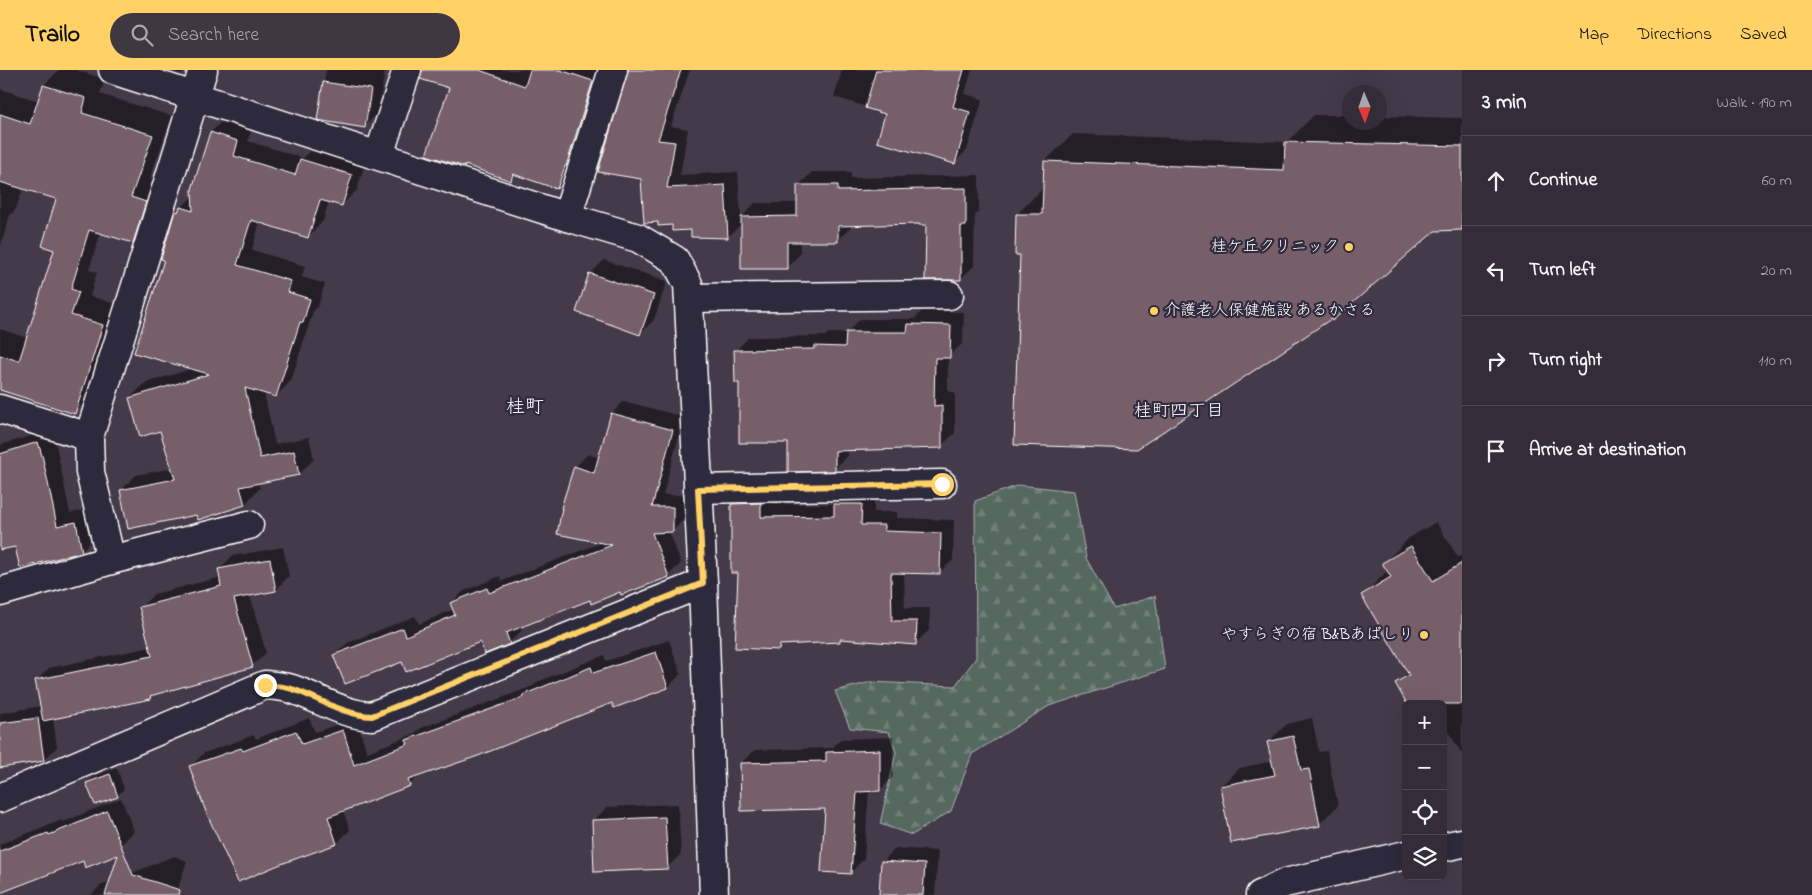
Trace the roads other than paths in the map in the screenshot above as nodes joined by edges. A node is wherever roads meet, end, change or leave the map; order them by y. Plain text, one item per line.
1 (113, 70) edge
2 (203, 70) edge
3 (407, 70) edge
4 (613, 70) edge
5 (194, 96) junction
6 (379, 155) junction
7 (567, 217) junction
8 (949, 295) dead end
9 (689, 298) junction
10 (0, 409) edge
11 (89, 437) junction
12 (942, 484) dead end
13 (698, 489) junction
14 (249, 525) dead end
15 (111, 560) junction
16 (703, 583) junction
17 (0, 592) edge
18 (0, 798) edge
19 (1462, 843) edge
20 (1447, 846) edge
21 (1402, 857) edge
22 (714, 895) edge
23 (1260, 895) edge

1 - 5 street
2 - 5 street
3 - 6 street
4 - 7 street
5 - 6 street
5 - 11 street
6 - 7 street
7 - 9 street
8 - 9 street
9 - 13 street
10 - 11 street
11 - 15 street
12 - 13 street
13 - 16 street
14 - 15 street
15 - 17 street
16 - 18 street
16 - 22 street
19 - 20 street
21 - 23 street

